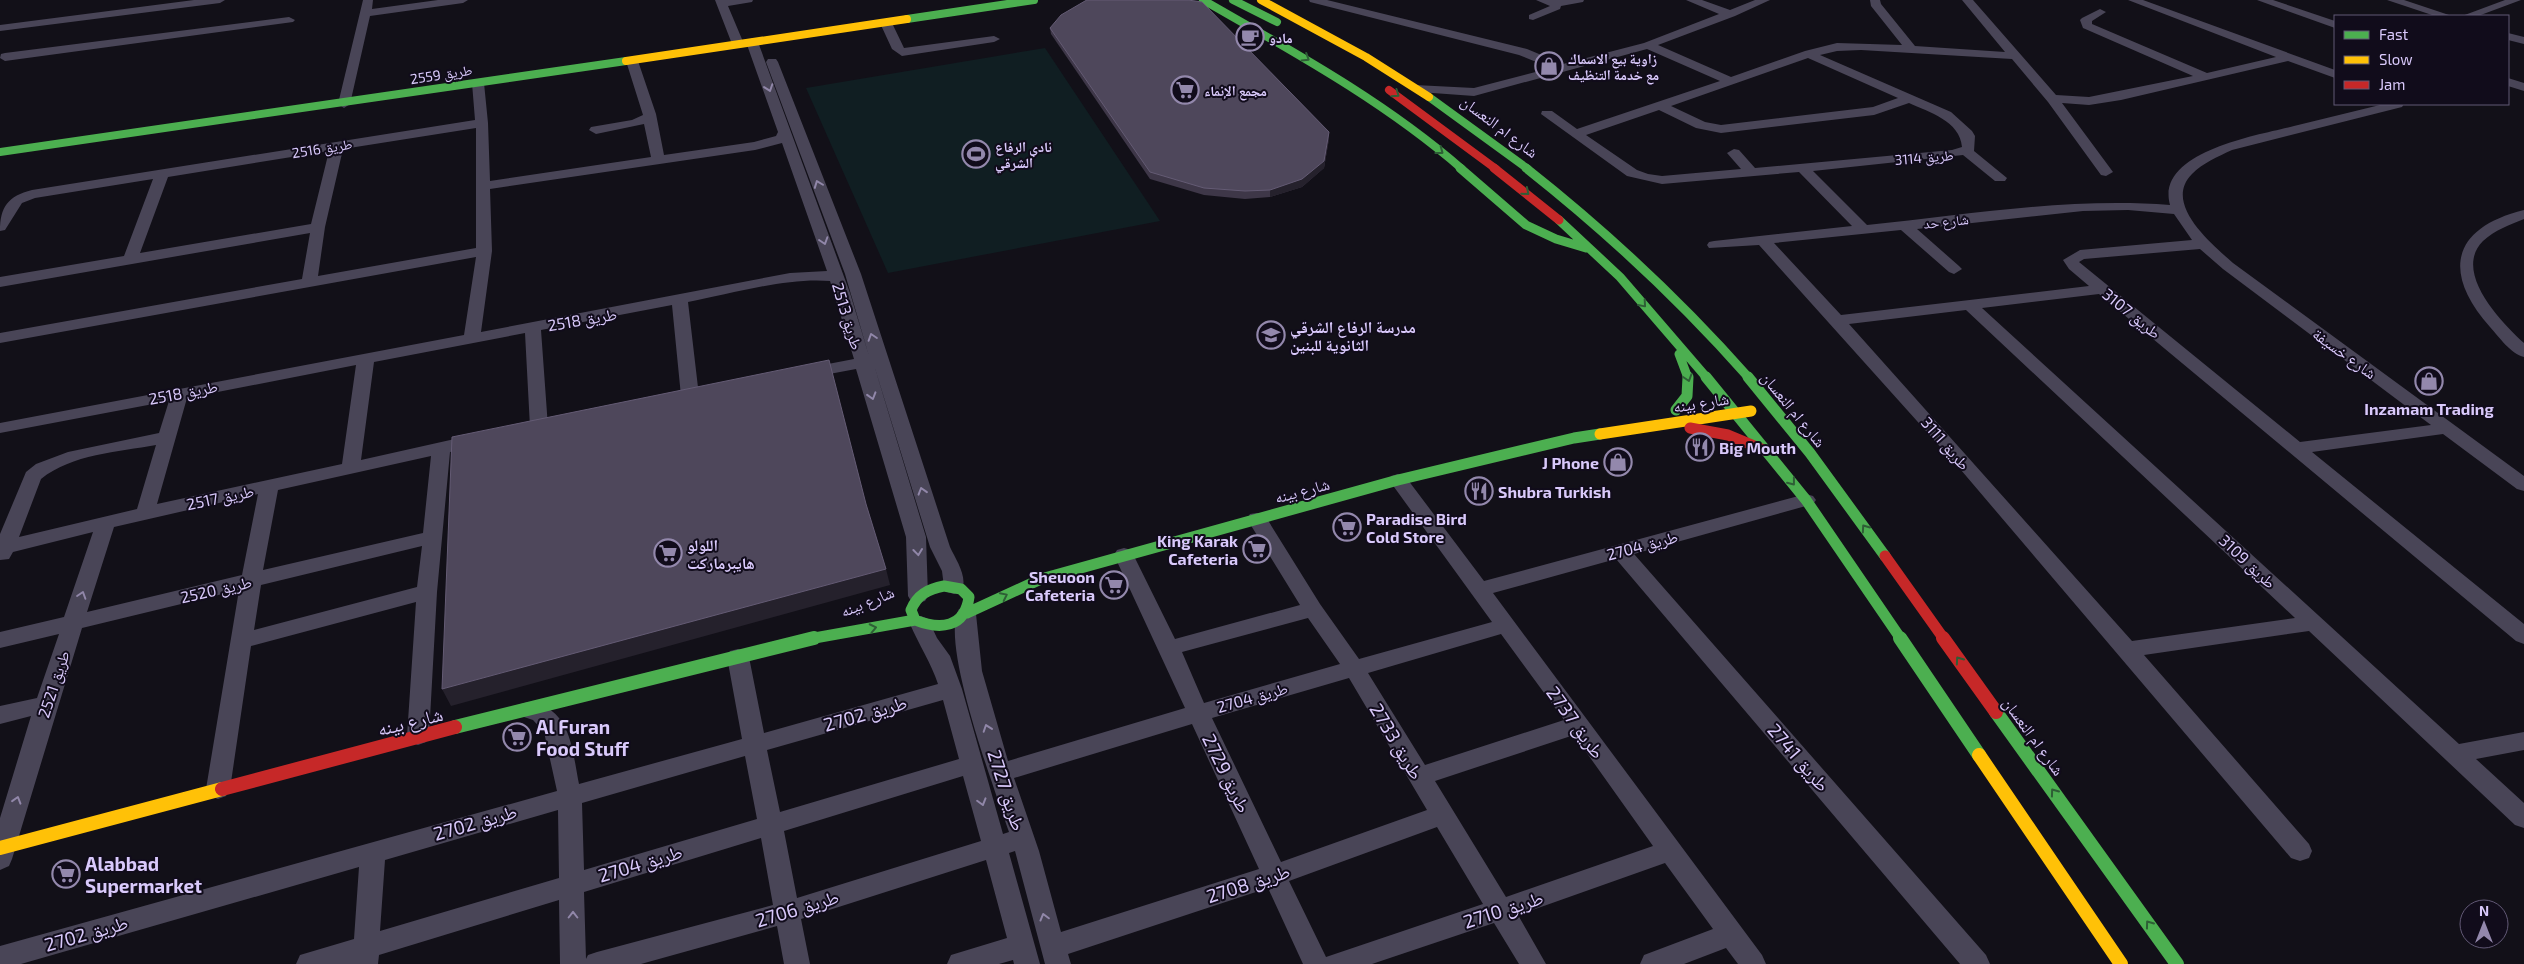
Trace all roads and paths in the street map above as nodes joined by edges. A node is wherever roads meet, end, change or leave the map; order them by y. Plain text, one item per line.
1 (220, 0) edge
2 (368, 0) edge
3 (463, 0) edge
4 (748, 0) edge
5 (1034, 0) edge
6 (1203, 0) edge
7 (1233, 0) edge
8 (1261, 0) edge
9 (1314, 0) edge
10 (1541, 0) edge
11 (1579, 0) edge
12 (1691, 0) edge
13 (1765, 0) edge
14 (1875, 0) edge
15 (1967, 0) edge
16 (2133, 0) edge
17 (2300, 0) edge
18 (2392, 0) edge
19 (2515, 0) edge
20 (2268, 1) edge
21 (721, 2) edge
22 (1005, 2) edge
23 (1554, 3) junction
24 (2524, 3) edge
25 (2286, 8) junction
26 (2100, 12) dead end
27 (364, 14) junction
28 (1731, 14) junction
29 (2443, 15) edge
30 (2471, 15) edge
31 (1533, 17) dead end
32 (290, 20) dead end
33 (886, 22) junction
34 (26, 24) junction
35 (2334, 25) edge
36 (1285, 27) dead end
37 (0, 28) edge
38 (2509, 36) edge
39 (994, 39) dead end
40 (2524, 41) edge
41 (1648, 44) junction
42 (755, 46) junction
43 (716, 48) junction
44 (1911, 49) junction
45 (1809, 54) junction
46 (2016, 56) junction
47 (2290, 57) junction
48 (2, 60) edge
49 (632, 61) junction
50 (1560, 67) junction
51 (2334, 74) edge
52 (2207, 77) junction
53 (1731, 81) junction
54 (2509, 82) edge
55 (478, 83) junction
56 (1382, 84) dead end
57 (2524, 87) edge
58 (1418, 88) junction
59 (2509, 91) edge
60 (1474, 92) junction
61 (2524, 92) edge
62 (1910, 98) junction
63 (2052, 99) junction
64 (344, 104) junction
65 (1660, 105) junction
66 (2394, 105) edge
67 (1548, 114) dead end
68 (1459, 115) junction
69 (649, 117) junction
70 (482, 123) junction
71 (596, 130) dead end
72 (1576, 134) junction
73 (791, 141) junction
74 (337, 146) junction
75 (755, 146) joint
76 (0, 152) edge
77 (1967, 152) junction
78 (1734, 153) dead end
79 (658, 160) junction
80 (1802, 167) junction
81 (1752, 172) junction
82 (2106, 172) dead end
83 (162, 174) junction
84 (2000, 178) dead end
85 (482, 186) junction
86 (2178, 210) junction
87 (2524, 214) edge
88 (1904, 225) junction
89 (0, 227) edge
90 (318, 227) junction
91 (1863, 229) junction
92 (1763, 240) junction
93 (1714, 244) dead end
94 (2202, 244) junction
95 (1593, 250) junction
96 (484, 251) junction
97 (130, 259) junction
98 (1954, 269) dead end
99 (836, 277) junction
100 (0, 282) edge
101 (309, 282) junction
102 (2103, 290) junction
103 (680, 301) junction
104 (1970, 305) junction
105 (1838, 320) junction
106 (532, 328) junction
107 (472, 337) junction
108 (0, 338) edge
109 (1676, 341) junction
110 (2524, 352) edge
111 (366, 357) junction
112 (879, 359) junction
113 (862, 363) junction
114 (795, 376) edge
115 (709, 392) edge
116 (180, 393) junction
117 (1763, 395) junction
118 (690, 396) junction
119 (672, 400) edge
120 (1736, 400) junction
121 (1713, 404) dead end
122 (1691, 408) dead end
123 (1774, 408) junction
124 (1676, 410) junction
125 (1737, 413) junction
126 (558, 423) edge
127 (540, 427) junction
128 (1652, 427) junction
129 (0, 428) edge
130 (2448, 428) junction
131 (522, 430) edge
132 (495, 436) edge
133 (165, 438) junction
134 (1574, 438) junction
135 (441, 448) junction
136 (2298, 448) junction
137 (1771, 454) junction
138 (351, 468) junction
139 (1398, 480) junction
140 (2524, 484) edge
141 (269, 486) junction
142 (1806, 500) junction
143 (145, 513) junction
144 (1257, 520) junction
145 (106, 522) junction
146 (433, 537) junction
147 (2, 551) edge
148 (1620, 551) junction
149 (1124, 555) junction
150 (1041, 579) junction
151 (251, 581) junction
152 (1002, 583) dead end
153 (976, 585) dead end
154 (957, 588) junction
155 (1478, 590) junction
156 (427, 592) junction
157 (917, 597) junction
158 (898, 606) dead end
159 (1313, 609) junction
160 (966, 614) junction
161 (873, 615) dead end
162 (918, 622) junction
163 (73, 623) junction
164 (2315, 623) junction
165 (1504, 626) junction
166 (831, 634) junction
167 (2524, 636) edge
168 (0, 640) edge
169 (241, 641) junction
170 (1169, 648) junction
171 (2128, 649) junction
172 (738, 658) junction
173 (1354, 668) junction
174 (950, 689) junction
175 (46, 704) junction
176 (530, 710) junction
177 (1198, 713) junction
178 (0, 716) edge
179 (1579, 724) junction
180 (418, 736) junction
181 (2524, 741) edge
182 (756, 743) junction
183 (2455, 754) junction
184 (972, 764) junction
185 (1002, 772) junction
186 (1418, 777) junction
187 (218, 789) junction
188 (570, 795) junction
189 (1442, 815) junction
190 (2524, 818) edge
191 (771, 823) junction
192 (1023, 838) junction
193 (994, 846) junction
194 (1, 851) edge
195 (373, 851) junction
196 (1669, 851) junction
197 (2300, 851) dead end
198 (1275, 875) junction
199 (573, 884) junction
200 (1501, 910) junction
201 (788, 912) junction
202 (1731, 934) junction
203 (1024, 955) edge
204 (366, 956) edge
205 (1055, 956) edge
206 (0, 958) edge
207 (2178, 961) edge
208 (309, 964) edge
209 (573, 964) edge
210 (597, 964) edge
211 (797, 964) edge
212 (960, 964) edge
213 (1316, 964) edge
214 (1336, 964) edge
215 (1533, 964) edge
216 (1652, 964) edge
217 (1753, 964) edge
218 (1977, 964) edge
219 (2120, 964) edge

1 - 34 street
2 - 27 street
3 - 27 street
4 - 21 street
5 - 22 street, طريق 2559
6 -> 95 street
7 - 36 street
8 - 58 street, شارع ام النعسان
9 - 50 street
10 - 23 street
11 - 23 street
12 - 28 street
13 - 28 street
14 - 44 street
15 - 46 street
16 - 47 street
17 - 25 street
18 - 29 street
19 - 24 street
19 - 30 street
20 - 25 street
21 - 42 street, طريق 2513
22 - 33 street, طريق 2559
23 - 31 street
25 - 35 street
26 - 52 street
27 - 64 street
28 - 41 street
32 - 48 street
33 - 39 street
33 - 42 street, طريق 2559
34 - 37 street
34 - 48 street
38 - 40 street
41 - 50 street
41 - 53 street
42 - 43 street, طريق 2559
42 - 43 street
42 - 73 street, طريق 2513
43 - 49 street, طريق 2559
44 - 45 street
44 - 46 street
45 - 53 street
45 - 62 street, طريق 3114
46 - 63 street
47 - 51 street
47 - 52 street
49 - 55 street, طريق 2559
49 - 69 street
50 - 60 street
52 - 63 street
53 - 65 street
54 - 57 street
55 - 64 street, طريق 2559
55 - 70 street
56 -> 95 street
58 - 60 street
58 - 68 street, شارع ام النعسان
59 - 61 street
60 - 68 street
62 - 65 street
62 - 77 street, طريق 3114
63 - 82 street
64 - 76 street, طريق 2559
65 - 72 street
66 - 86 street
67 - 72 street
68 - 117 street, شارع ام النعسان
69 - 71 street
69 - 79 street
70 - 74 street, طريق 2516
70 - 85 street
72 - 81 street, طريق 3114
73 - 75 street
73 -> 99 street, طريق 2513
112 -> 73 street, طريق 2513
74 - 83 street, طريق 2516
74 - 90 street
75 - 79 street
77 - 80 street, طريق 3114
77 - 84 street
78 - 81 street
79 - 85 street
80 - 81 street, طريق 3114
80 - 91 street
83 - 89 street, طريق 2516
83 - 97 street
85 - 96 street
86 - 88 street, شارع حد
86 - 94 street, شارع خسيفة
87 - 110 street
88 - 91 street, شارع حد
88 - 98 street
90 - 97 street
90 - 101 street
91 - 92 street, شارع حد
92 - 93 street, شارع حد
92 - 105 street, طريق 3111
94 - 102 street, طريق 3107
94 - 130 street, شارع خسيفة
95 -> 109 street
96 - 101 street
96 - 107 street
97 - 100 street
99 - 103 street, طريق 2518
99 - 113 street, طريق 2513
101 - 108 street
102 - 104 street
102 - 136 street, طريق 3107
103 - 106 street, طريق 2518
103 - 118 street
104 - 105 street
104 - 164 street, طريق 3109
105 - 171 street, طريق 3111
106 - 107 street, طريق 2518
106 - 127 street
107 - 111 street, طريق 2518
109 - 120 street
109 -> 124 street
111 - 116 street, طريق 2518
111 - 138 street
112 - 113 street
154 -> 112 street, طريق 2513
113 - 114 street
113 -> 157 street, طريق 2513
115 - 118 street
116 - 129 street, طريق 2518
116 - 133 street
117 - 120 street, شارع بينه
117 - 123 street, شارع ام النعسان
118 - 119 street
120 - 121 street, شارع بينه
120 - 125 street
122 - 124 street, شارع بينه
123 - 125 street, شارع بينه
207 -> 123 street, شارع ام النعسان
124 - 134 street, شارع بينه
125 - 128 street, شارع بينه
125 - 137 street
126 - 127 street
127 - 131 street
128 - 134 street, شارع بينه
128 - 137 street
130 - 136 street
130 - 140 street, شارع خسيفة
132 - 135 street, طريق 2517
133 - 143 street
133 - 147 street
134 - 139 street, شارع بينه
135 - 138 street, طريق 2517
135 - 146 street
136 - 167 street, طريق 3107
137 -> 142 street
138 - 141 street, طريق 2517
139 - 144 street, شارع بينه
139 - 155 street, طريق 2737
141 - 143 street, طريق 2517
141 - 151 street
142 - 148 street, طريق 2704
142 - 219 street
143 - 145 street, طريق 2517
144 - 149 street, شارع بينه
144 - 159 street, طريق 2733
145 - 147 street, طريق 2517
163 -> 145 street, طريق 2521
146 - 151 street, طريق 2520
146 - 156 street
148 - 155 street, طريق 2704
148 - 218 street, طريق 2741
149 - 150 street, شارع بينه
149 - 170 street, طريق 2729
150 - 152 street, شارع بينه
160 -> 150 street, شارع بينه
151 - 163 street, طريق 2520
151 - 169 street
153 - 154 street
154 - 157 street
154 - 160 street
155 - 165 street, طريق 2737
156 - 169 street
156 - 180 street
157 - 158 street, شارع بينه
157 - 162 street
159 - 170 street
159 - 173 street, طريق 2733
160 - 162 street
185 -> 160 street, طريق 2727
161 - 166 street, شارع بينه
166 -> 162 street, شارع بينه
162 - 174 street, طريق 2727
163 - 168 street, طريق 2520
163 - 175 street, طريق 2521
164 - 171 street
164 - 183 street, طريق 3109
165 - 173 street, طريق 2704
165 - 179 street, طريق 2737
166 - 172 street, شارع بينه
169 - 187 street
170 - 177 street, طريق 2729
171 - 197 street, طريق 3111
172 - 176 street, شارع بينه
172 - 182 street
173 - 177 street, طريق 2704
173 - 186 street, طريق 2733
174 - 182 street, طريق 2702
174 - 184 street, طريق 2727
175 - 178 street
194 -> 175 street, طريق 2521
176 - 180 street, شارع بينه
176 - 188 street
177 - 185 street, طريق 2704
177 - 198 street, طريق 2729
179 - 186 street
179 - 196 street, طريق 2737
180 - 187 street, شارع بينه
181 - 183 street
182 - 188 street, طريق 2702
182 - 191 street
183 - 190 street, طريق 3109
184 - 191 street, طريق 2704
184 -> 193 street, طريق 2727
185 - 192 street, طريق 2727
186 - 189 street, طريق 2733
187 - 194 street, شارع بينه
188 - 195 street, طريق 2702
188 - 199 street
189 - 198 street, طريق 2708
189 - 200 street, طريق 2733
191 - 199 street, طريق 2704
191 - 201 street
192 - 193 street, طريق 2706
205 -> 192 street, طريق 2727
193 - 201 street, طريق 2706
193 - 203 street, طريق 2727
195 - 204 street
195 - 206 street, طريق 2702
196 - 200 street, طريق 2710
196 - 202 street, طريق 2737
198 - 205 street, طريق 2708
198 - 213 street, طريق 2729
199 - 204 street, طريق 2704
209 -> 199 street
200 - 214 street, طريق 2710
200 - 215 street, طريق 2733
201 - 210 street, طريق 2706
201 - 211 street
202 - 216 street
202 - 217 street, طريق 2737
203 - 212 street
204 - 208 street, طريق 2704

